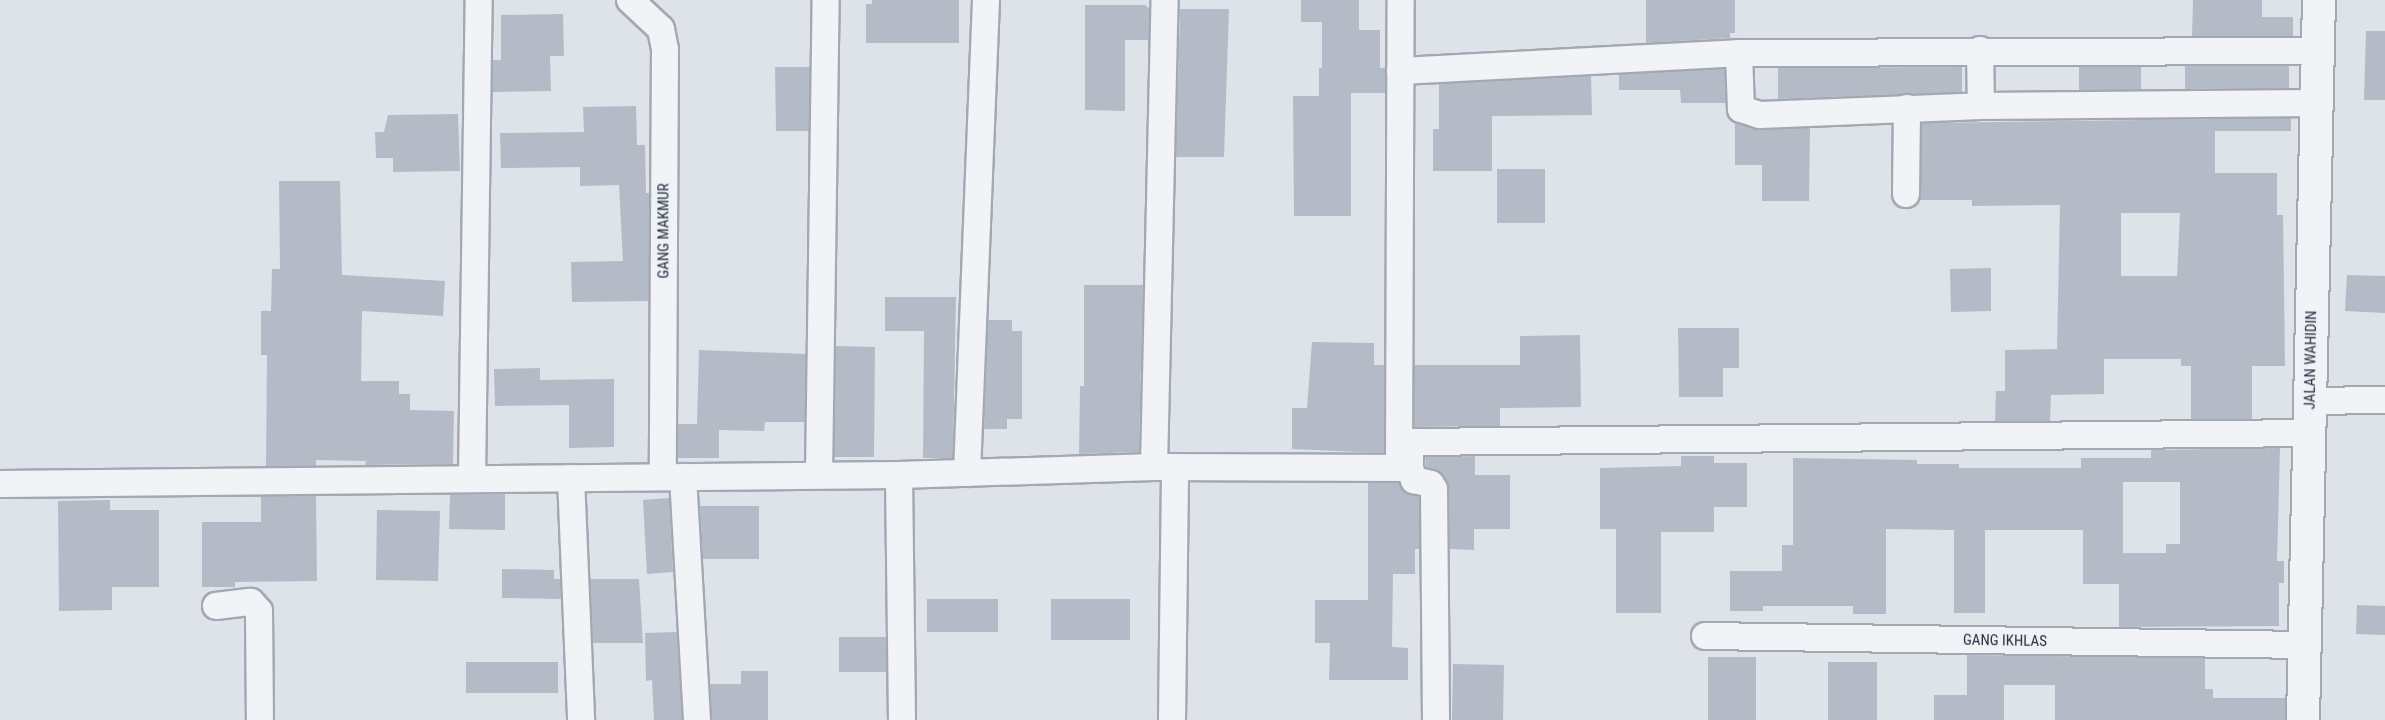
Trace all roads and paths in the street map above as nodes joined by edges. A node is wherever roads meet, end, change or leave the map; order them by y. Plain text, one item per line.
1 (479, 0) edge
2 (630, 0) edge
3 (826, 0) edge
4 (986, 0) edge
5 (1165, 0) edge
6 (1401, 0) edge
7 (2319, 0) edge
8 (1980, 50) junction
9 (2318, 51) junction
10 (1739, 53) junction
11 (1400, 71) junction
12 (2317, 103) junction
13 (1981, 106) junction
14 (1907, 108) junction
15 (1906, 194) dead end
16 (2385, 399) edge
17 (2310, 401) junction
18 (2310, 433) junction
19 (1164, 467) junction
20 (1404, 468) junction
21 (968, 473) junction
22 (819, 475) junction
23 (899, 475) junction
24 (673, 477) junction
25 (472, 478) junction
26 (571, 478) junction
27 (0, 484) edge
28 (216, 606) dead end
29 (1704, 636) dead end
30 (2305, 645) junction
31 (260, 720) edge
32 (581, 720) edge
33 (697, 720) edge
34 (902, 720) edge
35 (1172, 720) edge
36 (1436, 720) edge
37 (2303, 720) edge

1 - 25 street
2 - 24 street, GANG MAKMUR
3 - 22 street
4 - 21 street
5 - 19 street
6 - 11 street
7 - 9 street, JALAN WAHIDIN
8 - 9 street
8 - 10 street
8 - 13 street
9 - 12 street, JALAN WAHIDIN
10 - 11 street
10 - 14 street
11 - 20 street
12 - 13 street
12 - 17 street, JALAN WAHIDIN
13 - 14 street
14 - 15 street
16 - 17 street
17 - 18 street, JALAN WAHIDIN
18 - 20 street
18 - 30 street, JALAN WAHIDIN
19 - 20 street
19 - 21 street
19 - 35 street
20 - 36 street
21 - 23 street
22 - 23 street
22 - 24 street
23 - 34 street
24 - 26 street
24 - 33 street, GANG MAKMUR
25 - 26 street
25 - 27 street
26 - 32 street
28 - 31 street
29 - 30 street, GANG IKHLAS
30 - 37 street, JALAN WAHIDIN

